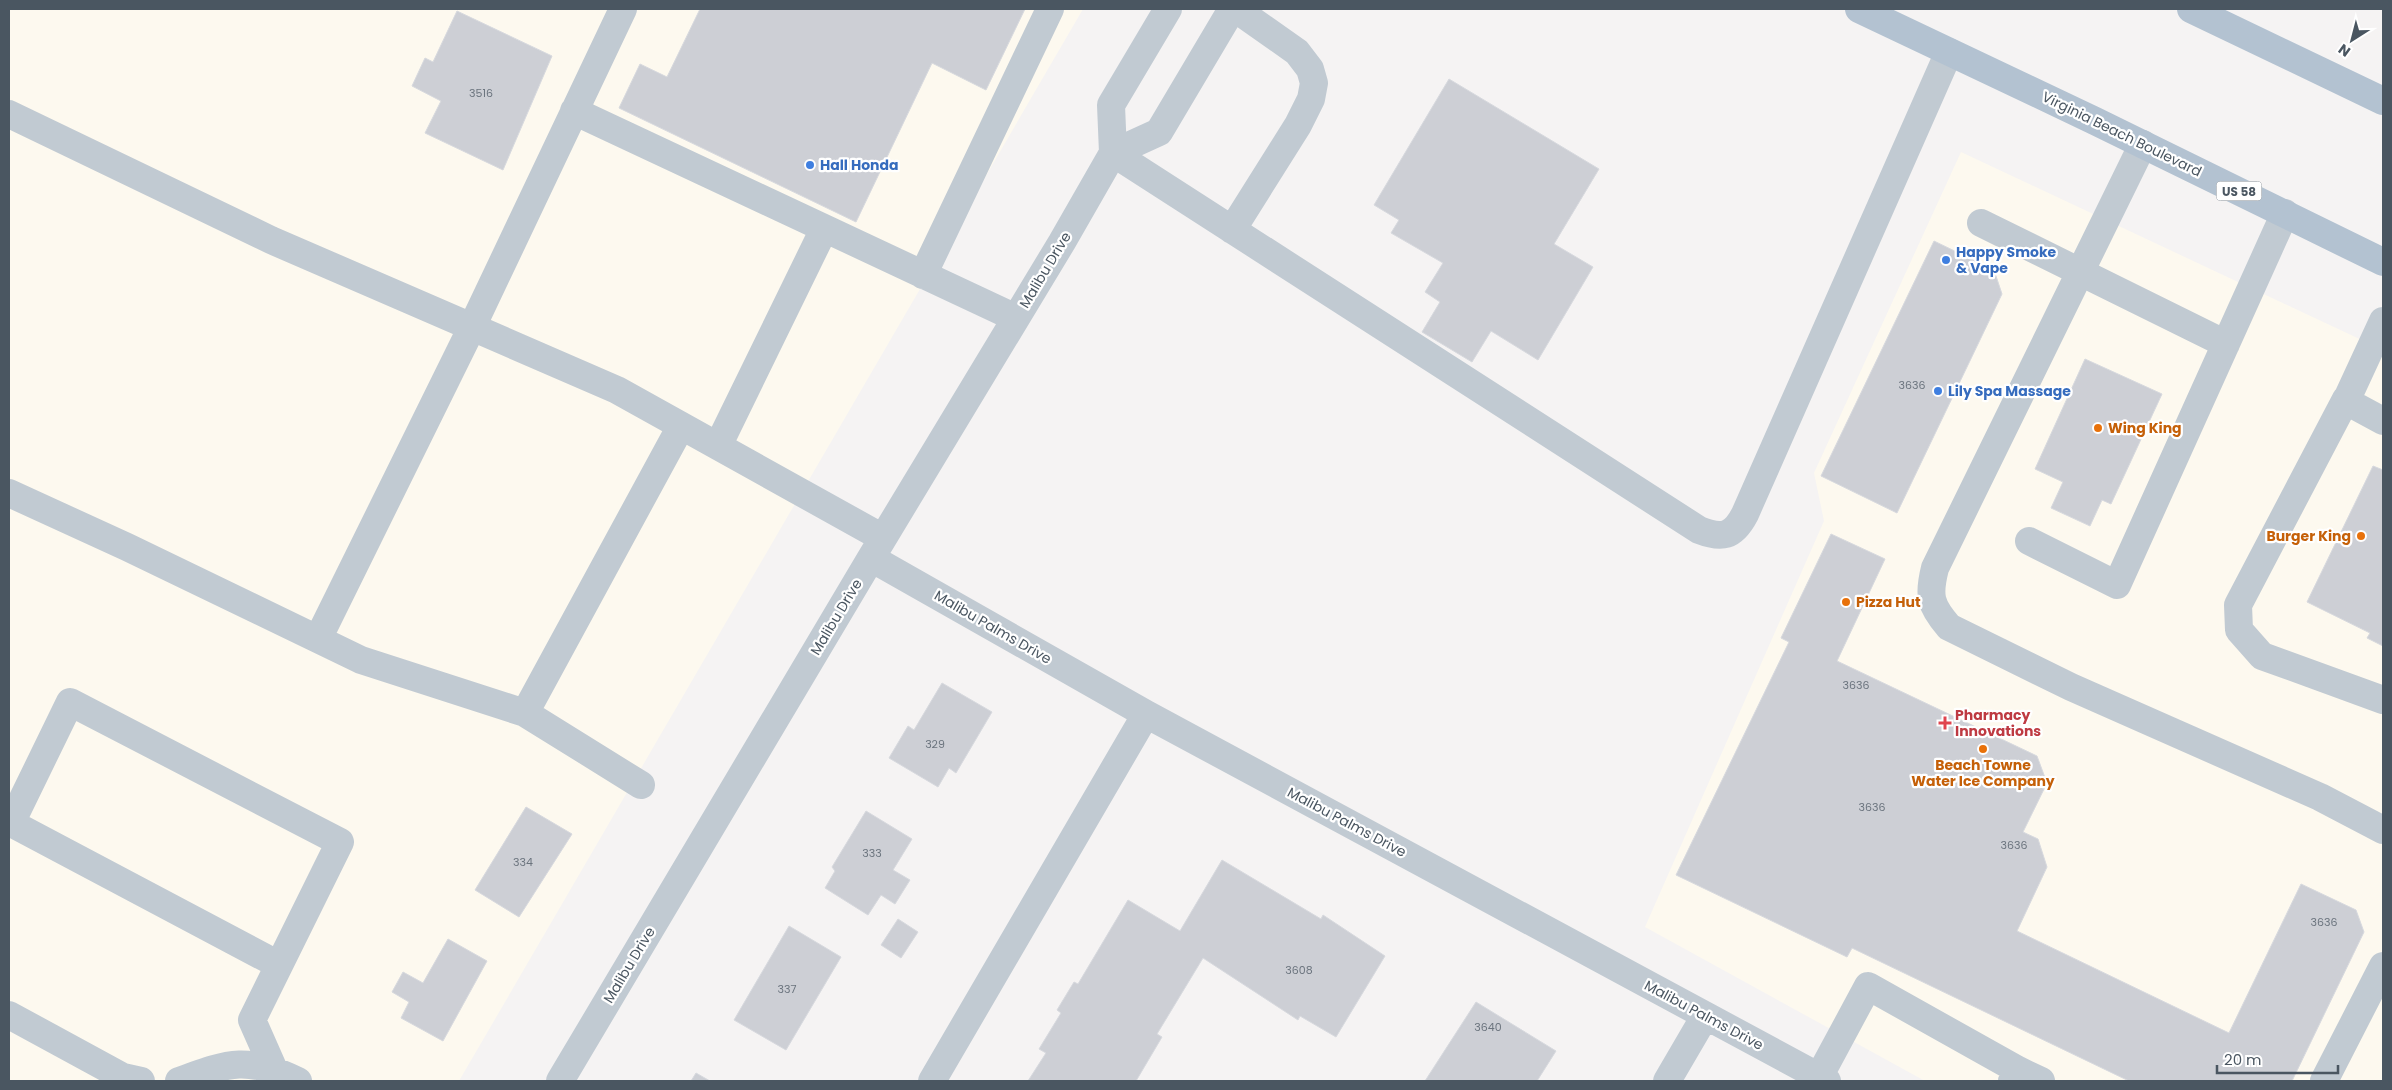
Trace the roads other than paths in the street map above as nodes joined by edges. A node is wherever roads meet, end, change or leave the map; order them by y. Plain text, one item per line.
1 (623, 9) edge
2 (1050, 9) edge
3 (1168, 9) edge
4 (1234, 9) edge
5 (1859, 9) edge
6 (2191, 9) edge
7 (1949, 52) junction
8 (2383, 101) edge
9 (574, 111) junction
10 (9, 114) edge
11 (2143, 144) junction
12 (1113, 153) junction
13 (2285, 213) junction
14 (1981, 223) dead end
15 (824, 229) junction
16 (1232, 230) junction
17 (2383, 262) edge
18 (2080, 274) junction
19 (923, 275) junction
20 (1016, 318) junction
21 (2383, 321) edge
22 (472, 327) junction
23 (2226, 344) junction
24 (2346, 399) junction
25 (2383, 421) edge
26 (681, 426) junction
27 (718, 446) junction
28 (9, 493) edge
29 (2029, 541) dead end
30 (877, 548) junction
31 (318, 639) junction
32 (2383, 700) edge
33 (525, 712) junction
34 (1146, 714) junction
35 (641, 785) dead end
36 (2383, 830) edge
37 (279, 965) junction
38 (2383, 966) edge
39 (9, 1015) edge
40 (1705, 1016) junction
41 (286, 1076) edge
42 (2024, 1077) edge
43 (1823, 1079) edge
44 (141, 1081) edge
45 (179, 1081) edge
46 (560, 1081) edge
47 (932, 1081) edge
48 (1667, 1081) edge
49 (2324, 1081) edge

1 - 9 street
2 - 19 street
3 - 12 street
4 - 12 street
4 - 16 street
5 - 7 main road, Virginia Beach Boulevard / US 58
6 - 8 main road
7 - 11 main road, Virginia Beach Boulevard / US 58
7 - 16 street
9 - 15 street
9 - 22 street
10 - 22 street, Malibu Palms Drive
11 - 13 main road, Virginia Beach Boulevard / US 58
11 - 18 street
12 - 16 street
12 - 20 street, Malibu Drive
13 - 17 main road, Virginia Beach Boulevard / US 58
13 - 23 street
14 - 18 street
15 - 19 street
15 - 27 street
18 - 23 street
18 - 36 street
19 - 20 street
20 - 30 street, Malibu Drive
21 - 24 street
22 - 26 street, Malibu Palms Drive
22 - 31 street
23 - 29 street
24 - 25 street
24 - 32 street
26 - 27 street, Malibu Palms Drive
26 - 33 street
27 - 30 street, Malibu Palms Drive
28 - 31 street
30 - 34 street, Malibu Palms Drive
30 - 46 street, Malibu Drive
31 - 33 street
33 - 35 street
34 - 40 street, Malibu Palms Drive
34 - 47 street
37 - 37 street
37 - 41 street
38 - 49 street
39 - 44 street
40 - 43 street, Malibu Palms Drive
40 - 48 street
41 - 45 street
42 - 43 street

